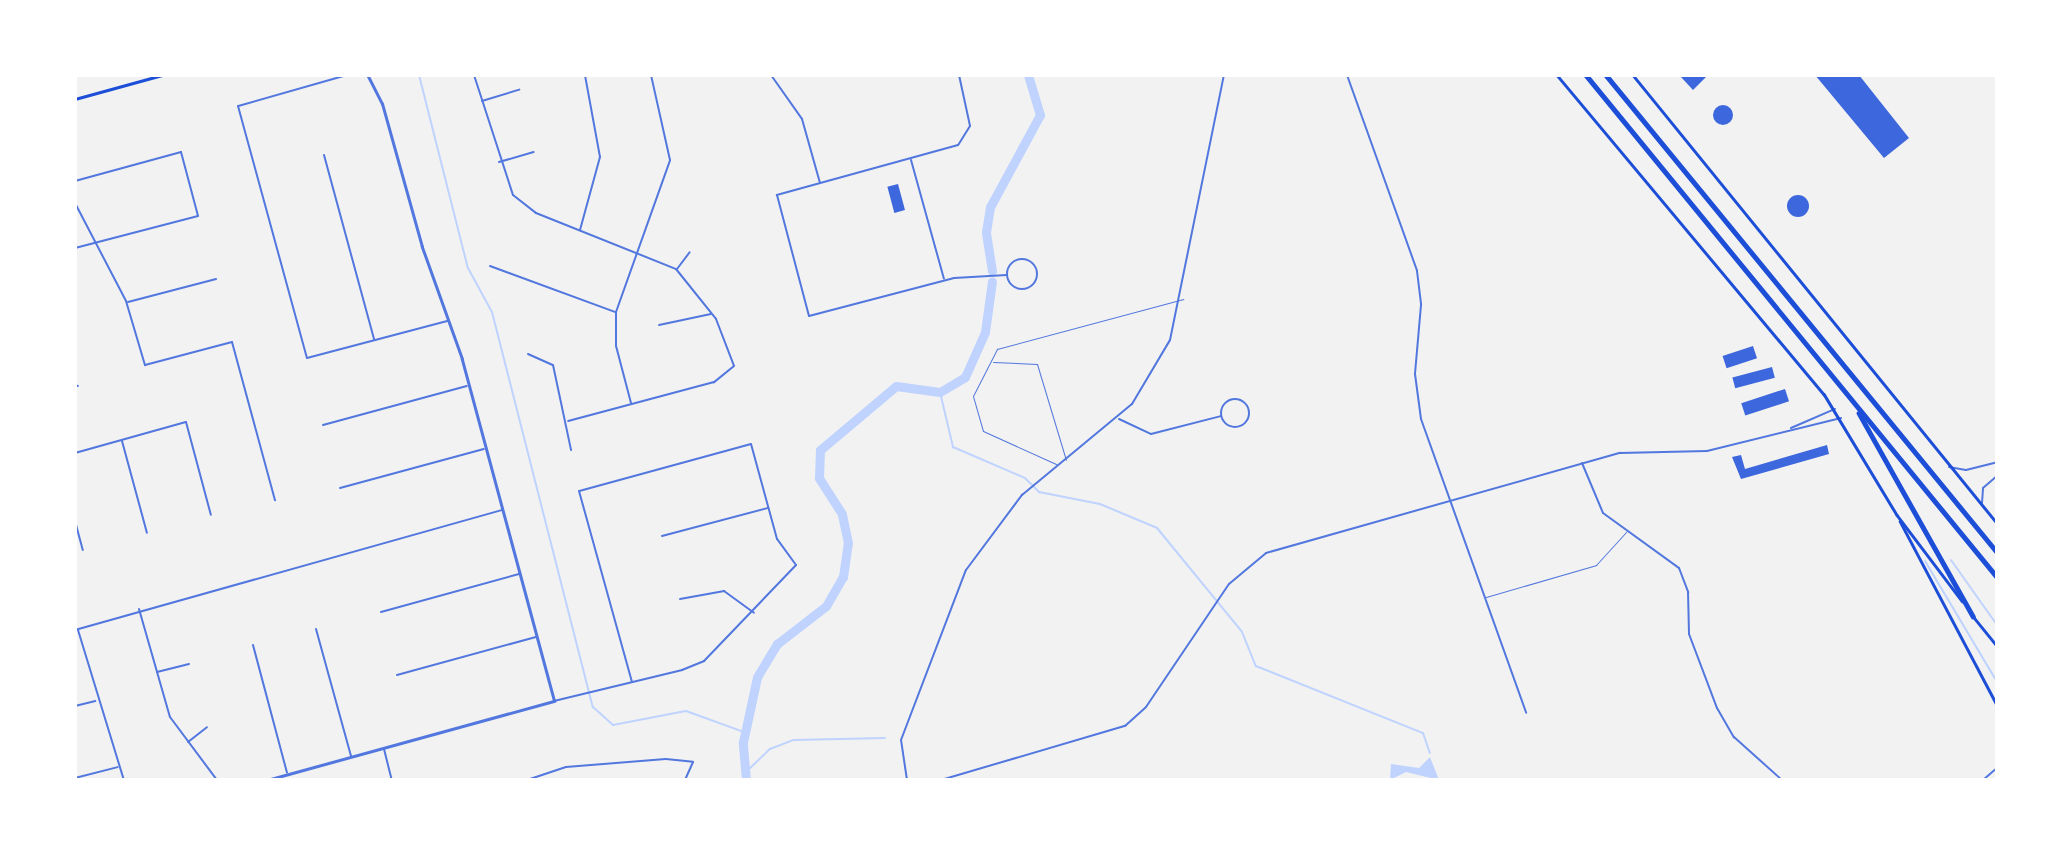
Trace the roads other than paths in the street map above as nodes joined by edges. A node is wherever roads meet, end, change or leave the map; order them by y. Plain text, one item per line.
1 (162, 75) edge
2 (347, 75) edge
3 (367, 75) edge
4 (474, 75) edge
5 (585, 75) edge
6 (651, 75) edge
7 (771, 75) edge
8 (959, 75) edge
9 (1224, 75) edge
10 (1347, 75) edge
11 (1557, 75) edge
12 (1586, 75) edge
13 (1606, 75) edge
14 (1633, 75) edge
15 (519, 90) dead end
16 (75, 99) edge
17 (481, 101) junction
18 (534, 152) dead end
19 (324, 155) dead end
20 (911, 160) junction
21 (498, 162) junction
22 (75, 181) edge
23 (666, 181) junction
24 (820, 183) junction
25 (672, 184) dead end
26 (75, 203) edge
27 (580, 230) junction
28 (94, 243) junction
29 (75, 248) edge
30 (690, 252) dead end
31 (639, 253) junction
32 (490, 266) dead end
33 (676, 270) junction
34 (1007, 275) junction
35 (216, 279) dead end
36 (944, 280) junction
37 (1183, 299) junction
38 (127, 302) junction
39 (615, 312) junction
40 (712, 313) junction
41 (447, 321) junction
42 (659, 325) dead end
43 (374, 340) junction
44 (528, 355) dead end
45 (993, 362) junction
46 (469, 385) junction
47 (1850, 398) junction
48 (632, 404) junction
49 (1835, 409) junction
50 (1221, 416) junction
51 (1842, 418) junction
52 (1118, 419) junction
53 (568, 421) junction
54 (323, 425) dead end
55 (1787, 430) junction
56 (122, 440) junction
57 (486, 448) junction
58 (571, 450) dead end
59 (75, 453) edge
60 (1066, 460) junction
61 (1583, 463) junction
62 (1997, 463) edge
63 (1059, 466) junction
64 (1949, 467) junction
65 (1997, 477) edge
66 (340, 488) dead end
67 (275, 500) dead end
68 (1451, 500) junction
69 (1983, 507) junction
70 (768, 508) junction
71 (503, 510) junction
72 (211, 515) dead end
73 (1897, 515) junction
74 (75, 521) edge
75 (1997, 523) edge
76 (1628, 530) junction
77 (147, 533) dead end
78 (662, 537) dead end
79 (83, 550) dead end
80 (1997, 552) edge
81 (520, 573) junction
82 (1997, 577) edge
83 (1485, 597) junction
84 (680, 599) dead end
85 (139, 609) junction
86 (381, 612) dead end
87 (754, 613) junction
88 (1973, 616) junction
89 (316, 629) dead end
90 (76, 630) edge
91 (537, 637) junction
92 (253, 645) dead end
93 (1997, 646) edge
94 (189, 664) dead end
95 (156, 673) junction
96 (397, 675) dead end
97 (632, 682) junction
98 (97, 700) junction
99 (554, 701) junction
100 (1997, 705) edge
101 (75, 706) edge
102 (1526, 713) dead end
103 (207, 727) dead end
104 (188, 742) junction
105 (383, 748) junction
106 (351, 757) junction
107 (118, 767) junction
108 (1997, 768) edge
109 (287, 774) junction
110 (75, 778) edge
111 (527, 778) edge
112 (124, 780) edge
113 (217, 780) edge
114 (267, 780) edge
115 (392, 780) edge
116 (685, 780) edge
117 (907, 780) edge
118 (941, 780) edge
119 (1782, 780) edge
120 (1983, 780) edge

1 - 16 main road
2 - 43 street
3 - 41 street
4 - 17 street
5 - 27 street
6 - 23 street
7 - 24 street
8 - 20 street
9 - 37 street
10 - 68 street
11 - 49 main road
12 - 47 highway
13 - 80 highway
14 - 64 main road
15 - 17 street
17 - 21 street
18 - 21 street
19 - 43 street
20 - 24 street
20 - 36 street
21 - 27 street
22 - 28 street
23 - 25 street
23 - 31 street
24 - 36 street
26 - 28 street
27 - 31 street
28 - 29 street
28 - 38 street
30 - 33 street
31 - 33 street
31 - 39 street
32 - 39 street
33 - 40 street
34 - 34 street
34 - 36 street
35 - 38 street
37 - 45 lane
37 - 52 street
38 - 67 street
39 - 48 street
40 - 42 street
40 - 48 street
41 - 43 street
41 - 46 street
44 - 53 street
45 - 60 lane
45 - 63 lane
46 - 54 street
46 - 57 street
47 - 82 highway
47 - 88 highway
48 - 53 street
49 - 51 main road
49 - 55 street
50 - 50 street
50 - 52 street
51 - 55 street
51 - 73 main road
52 - 60 street
53 - 58 street
55 - 61 street
56 - 59 street
56 - 72 street
56 - 77 street
57 - 66 street
57 - 71 street
60 - 63 street
61 - 68 street
61 - 76 street
62 - 64 street
63 - 117 street
64 - 69 main road
65 - 69 street
68 - 83 street
68 - 118 street
69 - 75 main road
70 - 78 street
70 - 87 street
70 - 97 street
71 - 81 street
71 - 85 street
73 - 88 main road
73 - 100 main road
74 - 79 street
76 - 83 lane
76 - 119 street
81 - 86 street
81 - 91 street
83 - 102 street
84 - 87 street
85 - 90 street
85 - 95 street
87 - 97 street
88 - 93 main road
89 - 106 street
90 - 98 street
91 - 96 street
91 - 99 street
92 - 109 street
94 - 95 street
95 - 104 street
97 - 99 street
98 - 101 street
98 - 107 street
99 - 105 street
103 - 104 street
104 - 113 street
105 - 106 street
105 - 115 street
106 - 109 street
107 - 110 street
107 - 112 street
108 - 120 street
109 - 114 street
111 - 116 street

